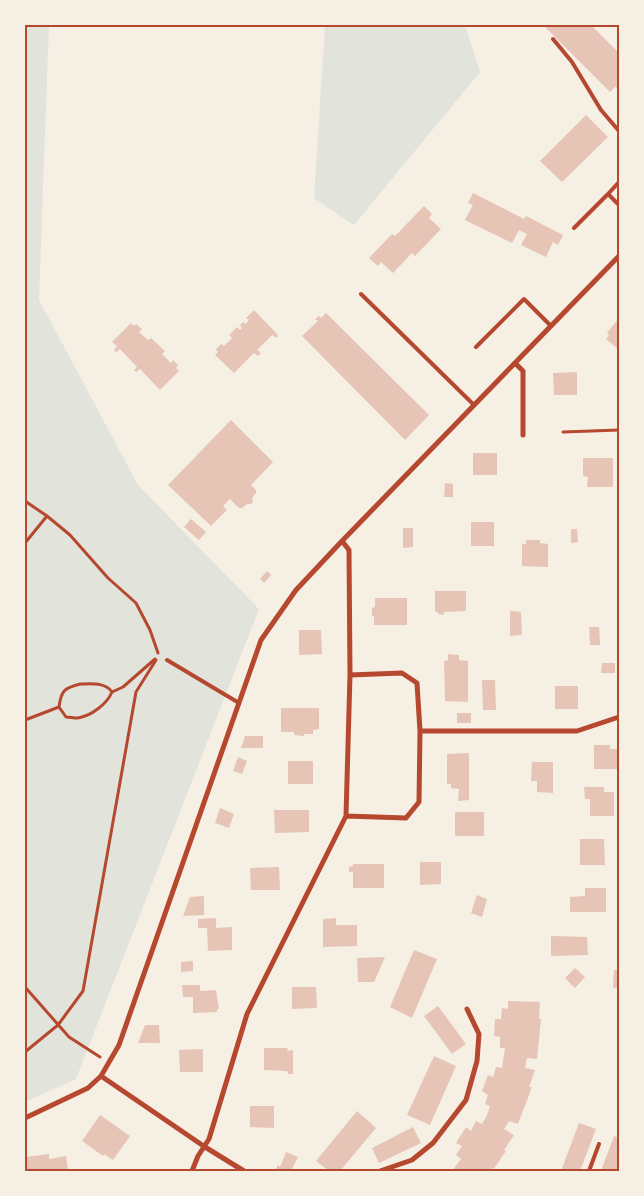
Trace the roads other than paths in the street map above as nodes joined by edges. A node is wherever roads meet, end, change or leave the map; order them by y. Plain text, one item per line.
1 (553, 39) dead end
2 (619, 132) edge
3 (619, 182) edge
4 (608, 194) junction
5 (619, 205) edge
6 (574, 228) dead end
7 (619, 256) edge
8 (361, 294) dead end
9 (551, 326) junction
10 (476, 348) dead end
11 (515, 363) junction
12 (474, 405) junction
13 (523, 434) dead end
14 (342, 541) junction
15 (167, 660) dead end
16 (350, 675) junction
17 (238, 703) junction
18 (619, 718) edge
19 (420, 731) junction
20 (346, 816) junction
21 (467, 1009) dead end
22 (101, 1076) junction
23 (25, 1118) edge
24 (599, 1144) dead end
25 (205, 1147) junction
26 (192, 1171) edge
27 (244, 1171) edge
28 (380, 1171) edge
29 (589, 1171) edge

1 - 2 lane
3 - 4 lane
4 - 5 lane
4 - 6 lane
7 - 9 street
8 - 12 lane
9 - 10 lane
9 - 11 street
11 - 12 street
11 - 13 street
12 - 14 street
14 - 16 street
14 - 17 street
15 - 17 lane
16 - 19 street
16 - 20 street
17 - 22 street
18 - 19 street
19 - 20 street
20 - 25 street
21 - 28 street
22 - 23 street
22 - 25 street
24 - 29 lane
25 - 26 street
25 - 27 street

